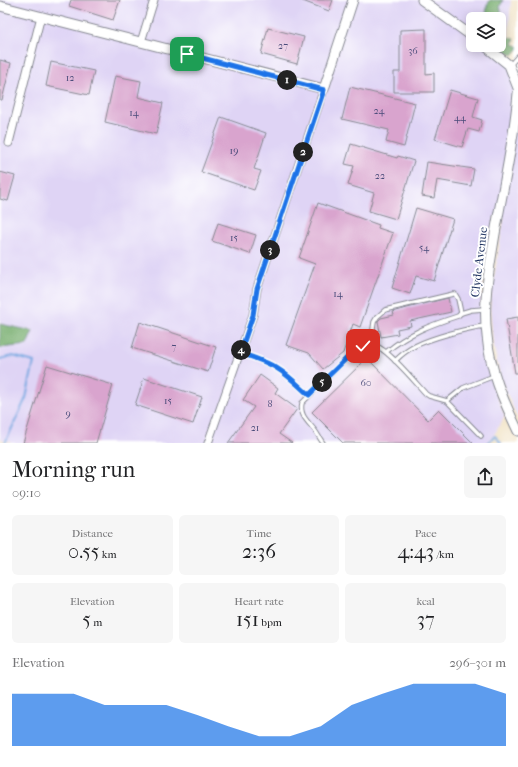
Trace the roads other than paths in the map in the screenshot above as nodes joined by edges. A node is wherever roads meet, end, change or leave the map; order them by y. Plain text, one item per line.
1 (154, 0) edge
2 (353, 0) edge
3 (422, 0) edge
4 (0, 6) edge
5 (41, 16) junction
6 (466, 32) edge
7 (141, 42) junction
8 (493, 52) edge
9 (518, 56) edge
10 (509, 65) junction
11 (518, 88) edge
12 (324, 90) junction
13 (518, 93) edge
14 (9, 143) dead end
15 (486, 309) junction
16 (461, 313) junction
17 (486, 326) junction
18 (375, 345) junction
19 (386, 352) junction
20 (240, 353) junction
21 (395, 361) junction
22 (495, 376) junction
23 (309, 395) junction
24 (447, 400) junction
25 (518, 431) edge
26 (481, 436) dead end
27 (208, 443) edge
28 (323, 443) edge

1 - 7 street
2 - 12 street
3 - 6 street
4 - 5 street
5 - 7 street
5 - 14 street
7 - 12 street
8 - 10 street
9 - 10 lane
10 - 11 street
12 - 20 street
13 - 15 street, Clyde Avenue
15 - 16 lane
15 - 17 street, Clyde Avenue
16 - 18 lane
16 - 19 lane
17 - 21 lane
17 - 22 street, Clyde Avenue
18 - 19 lane
18 - 23 lane
19 - 21 lane
20 - 23 lane
20 - 27 street
21 - 24 lane
22 - 24 lane
22 - 25 street, Clyde Avenue
23 - 28 lane
24 - 26 lane

